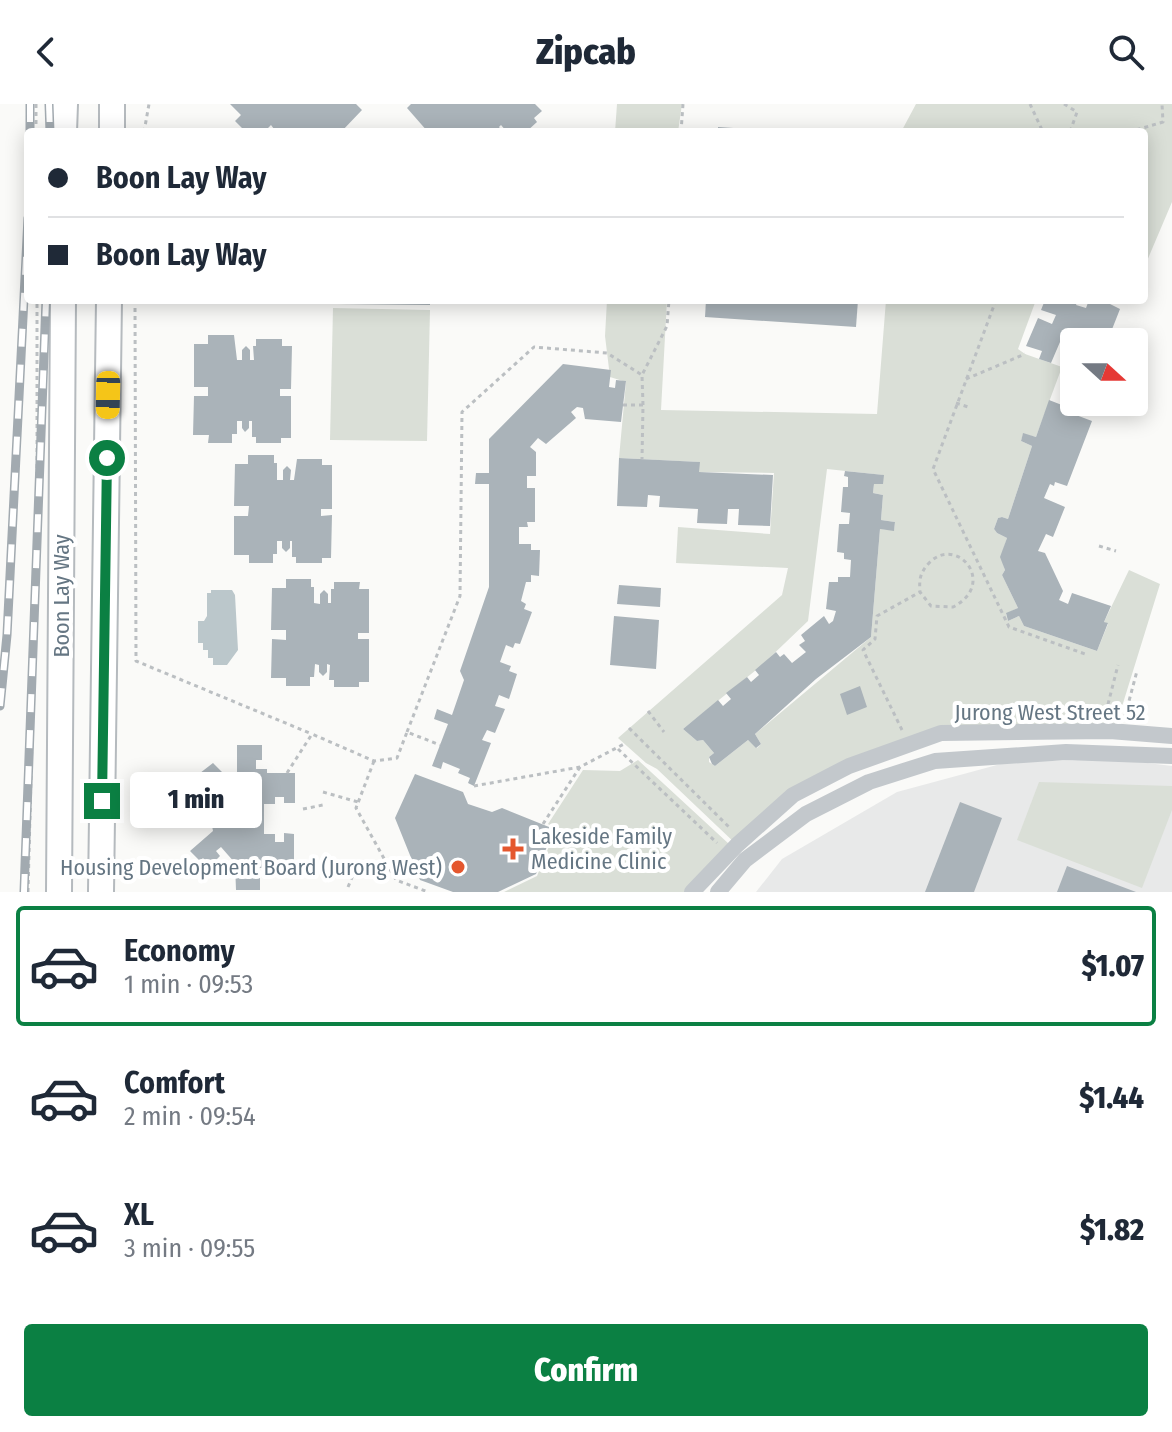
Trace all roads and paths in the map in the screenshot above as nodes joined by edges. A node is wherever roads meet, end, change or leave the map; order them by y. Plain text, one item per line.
1 (36, 104) edge
2 (65, 104) edge
3 (112, 104) edge
4 (149, 104) edge
5 (683, 104) edge
6 (1030, 104) edge
7 (1064, 104) edge
8 (1162, 104) edge
9 (36, 128) edge
10 (64, 128) edge
11 (112, 128) edge
12 (145, 128) edge
13 (681, 128) edge
14 (1041, 128) edge
15 (1071, 128) edge
16 (1143, 128) edge
17 (37, 304) edge
18 (63, 304) edge
19 (109, 304) edge
20 (135, 304) edge
21 (669, 304) edge
22 (994, 304) edge
23 (1025, 354) dead end
24 (642, 375) junction
25 (966, 379) junction
26 (956, 403) junction
27 (623, 405) dead end
28 (643, 405) junction
29 (971, 408) dead end
30 (642, 459) dead end
31 (1099, 546) dead end
32 (1116, 551) dead end
33 (980, 568) junction
34 (973, 571) junction
35 (920, 592) junction
36 (1088, 655) dead end
37 (1118, 665) dead end
38 (1137, 671) dead end
39 (648, 711) dead end
40 (629, 728) dead end
41 (1101, 731) junction
42 (407, 732) junction
43 (664, 732) dead end
44 (1121, 732) junction
45 (312, 734) junction
46 (1172, 736) edge
47 (905, 737) dead end
48 (624, 744) dead end
49 (440, 745) dead end
50 (617, 748) junction
51 (1172, 756) edge
52 (374, 761) junction
53 (580, 767) junction
54 (287, 773) dead end
55 (474, 786) dead end
56 (323, 792) dead end
57 (358, 802) junction
58 (323, 805) dead end
59 (303, 809) dead end
60 (543, 824) dead end
61 (742, 840) junction
62 (728, 854) junction
63 (358, 863) dead end
64 (348, 887) dead end
65 (28, 892) edge
66 (59, 892) edge
67 (101, 892) edge
68 (428, 892) edge
69 (692, 892) edge
70 (718, 892) edge

1 - 9 path
2 - 10 main road
3 - 11 main road
4 - 12 path
5 - 13 path
6 - 14 path
7 - 15 path
8 - 16 path
17 - 65 path
18 - 66 main road, Boon Lay Way
19 - 67 main road, Boon Lay Way
20 - 45 path
21 - 24 path
22 - 25 path
23 - 25 path
24 - 28 path
24 - 42 path
25 - 26 path
26 - 29 path
26 - 33 path
27 - 28 path
28 - 30 path
31 - 32 path
33 - 34 path
33 - 36 path
34 - 35 path
34 - 35 path
35 - 47 path
37 - 41 path
38 - 44 path
39 - 43 path
40 - 61 path
41 - 44 street, Jurong West Street 52
41 - 61 street, Jurong West Street 52
42 - 49 path
42 - 52 path
44 - 46 street, Jurong West Street 52
45 - 52 path
45 - 54 path
48 - 50 path
50 - 53 path
50 - 62 path
51 - 70 street, Jurong West Street 52
52 - 57 path
53 - 55 path
53 - 60 path
56 - 57 path
57 - 68 path
58 - 59 path
61 - 62 street, Jurong West Street 52
62 - 69 street, Jurong West Street 52
63 - 64 path

